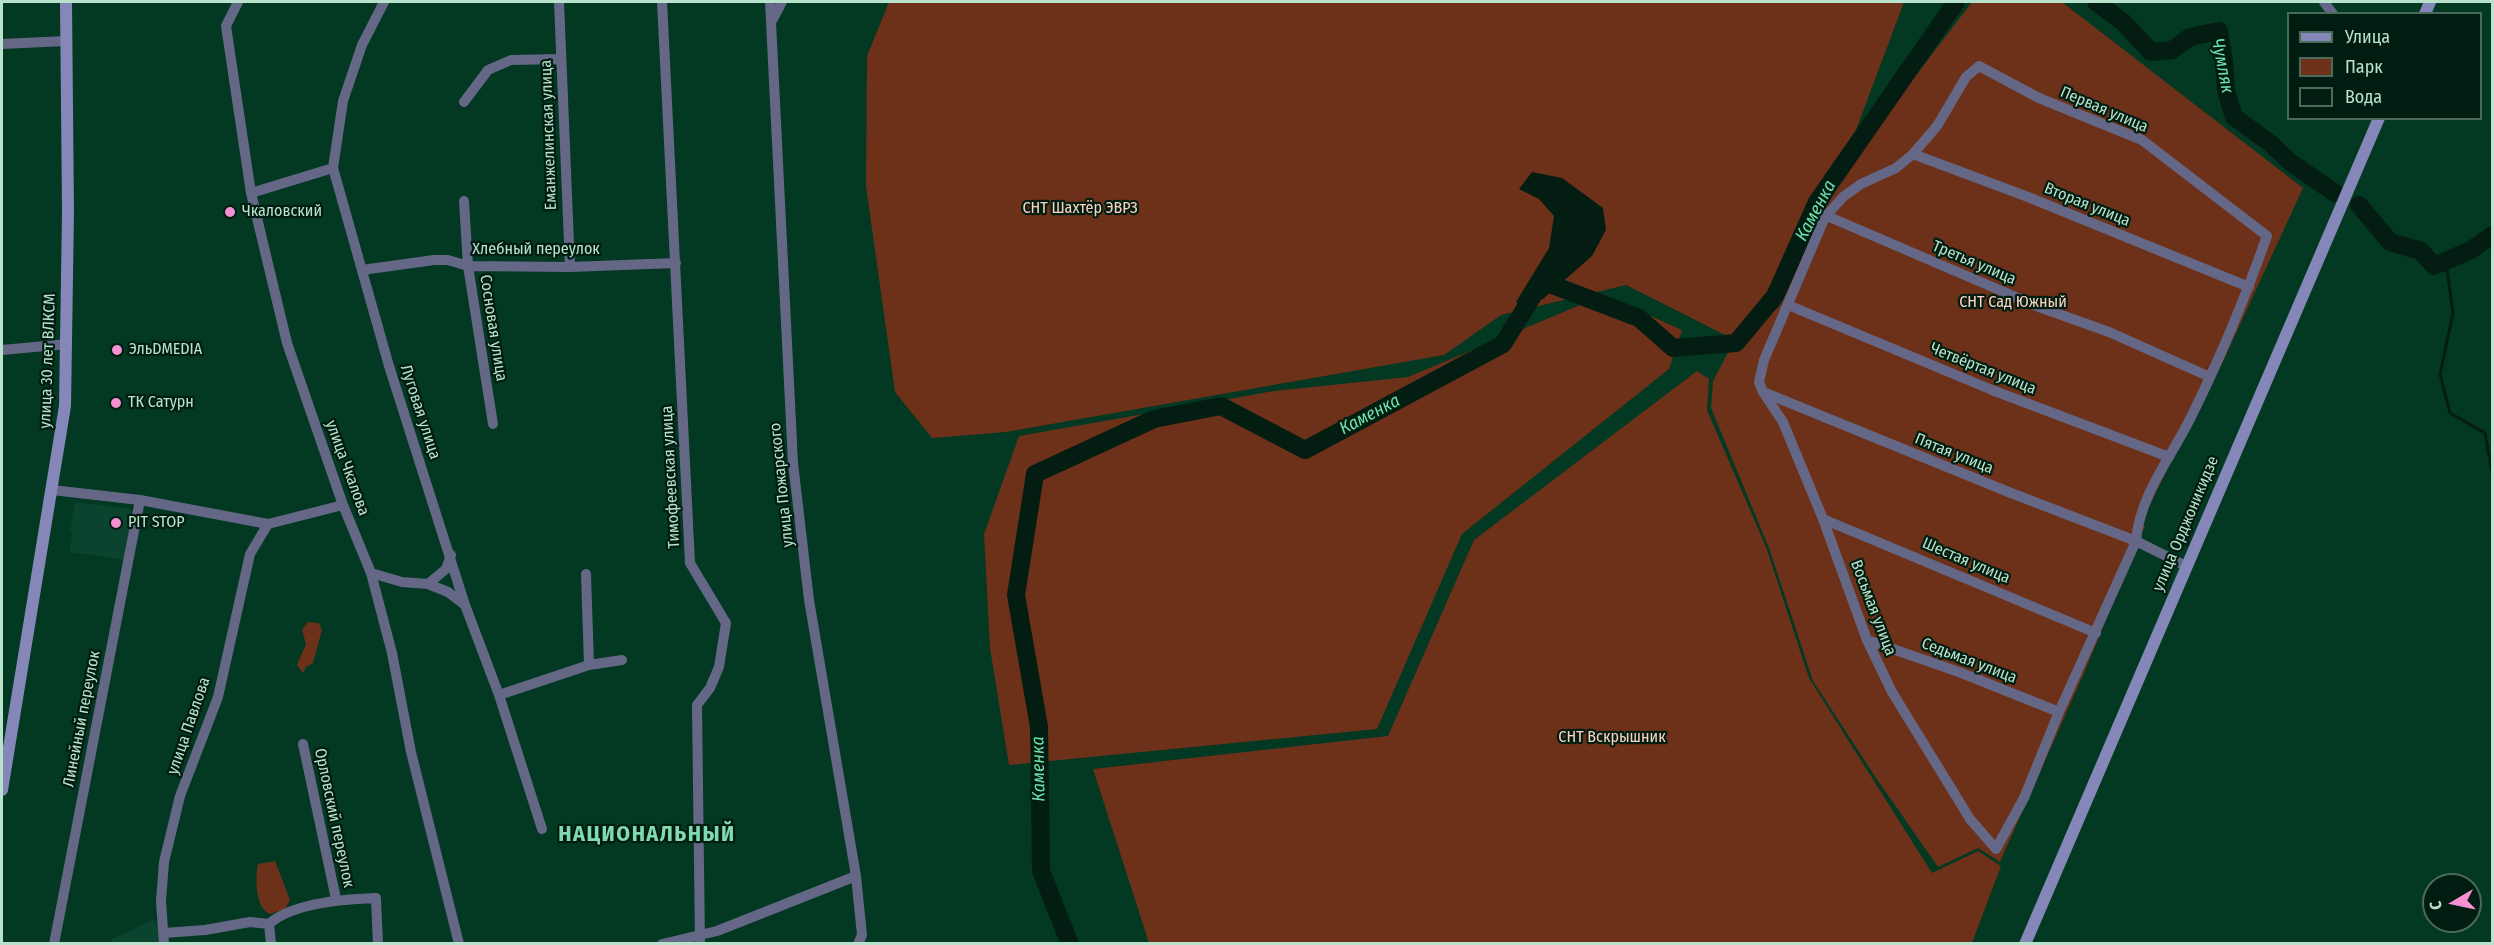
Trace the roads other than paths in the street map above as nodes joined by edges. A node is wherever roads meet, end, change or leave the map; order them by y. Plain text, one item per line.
1 (66, 2) edge
2 (238, 2) edge
3 (384, 2) edge
4 (559, 2) edge
5 (662, 2) edge
6 (771, 2) edge
7 (782, 2) edge
8 (773, 19) junction
9 (66, 41) junction
10 (2, 44) edge
11 (561, 59) junction
12 (464, 102) dead end
13 (2378, 120) edge
14 (1913, 154) junction
15 (333, 168) junction
16 (252, 193) junction
17 (464, 201) dead end
18 (1827, 216) junction
19 (676, 263) junction
20 (468, 266) junction
21 (570, 267) junction
22 (362, 270) junction
23 (2249, 287) junction
24 (1788, 305) junction
25 (67, 344) junction
26 (2, 350) edge
27 (2210, 377) junction
28 (1763, 392) junction
29 (494, 424) dead end
30 (2169, 457) junction
31 (52, 490) junction
32 (140, 500) junction
33 (343, 506) junction
34 (1823, 519) junction
35 (268, 524) junction
36 (2136, 541) junction
37 (451, 555) junction
38 (2186, 566) junction
39 (371, 573) junction
40 (586, 574) dead end
41 (428, 584) junction
42 (465, 605) junction
43 (2096, 633) junction
44 (1867, 640) junction
45 (622, 660) dead end
46 (589, 664) junction
47 (499, 695) junction
48 (2059, 712) junction
49 (303, 744) dead end
50 (2, 790) edge
51 (542, 829) dead end
52 (856, 876) junction
53 (336, 899) junction
54 (269, 924) junction
55 (164, 938) edge
56 (700, 939) edge
57 (54, 944) edge
58 (271, 944) edge
59 (378, 944) edge
60 (459, 944) edge
61 (662, 944) edge
62 (858, 944) edge
63 (2025, 944) edge

1 - 9 main road, улица 30 лет ВЛКСМ
2 - 16 street, улица Чкалова
3 - 15 street, Луговая улица
4 - 11 street, Еманжелинская улица
5 - 19 street, Тимофеевская улица
6 - 8 street, улица Пожарского
7 - 8 street
8 - 52 street, улица Пожарского
9 - 10 street
9 - 25 main road, улица 30 лет ВЛКСМ
11 - 12 street
11 - 21 street, Еманжелинская улица
13 - 38 main road, улица Орджоникидзе
14 - 18 street
14 - 23 street, Вторая улица
14 - 23 street, Первая улица
15 - 16 street
15 - 22 street, Луговая улица
16 - 33 street, улица Чкалова
17 - 20 street, Сосновая улица
18 - 24 street
18 - 27 street, Третья улица
19 - 21 street, Хлебный переулок
19 - 56 street, Тимофеевская улица
20 - 21 street, Хлебный переулок
20 - 22 street, Хлебный переулок
20 - 29 street, Сосновая улица
22 - 37 street, Луговая улица
23 - 27 street
24 - 28 street
24 - 30 street, Четвёртая улица
25 - 26 street
25 - 31 main road, улица 30 лет ВЛКСМ
27 - 30 street
28 - 34 street, Восьмая улица
28 - 36 street, Пятая улица
30 - 36 street
31 - 32 street
31 - 50 main road, улица 30 лет ВЛКСМ
32 - 35 street
32 - 57 street, Линейный переулок
33 - 35 street
33 - 39 street, улица Чкалова
34 - 43 street, Шестая улица
34 - 44 street, Восьмая улица
35 - 55 street, улица Павлова
36 - 38 street, Пятая улица
36 - 43 street
37 - 41 street
37 - 42 street, Луговая улица
38 - 63 main road, улица Орджоникидзе
39 - 41 street
39 - 60 street, улица Чкалова
40 - 46 street
41 - 42 street
42 - 47 street, Луговая улица
43 - 48 street
44 - 48 street, Седьмая улица
44 - 48 street, Восьмая улица
45 - 46 street
46 - 47 street
47 - 51 street, Луговая улица
49 - 53 street, Орловский переулок
52 - 56 street
52 - 62 street, улица Пожарского
53 - 54 street
53 - 59 street
54 - 55 street
54 - 58 street
56 - 61 street

